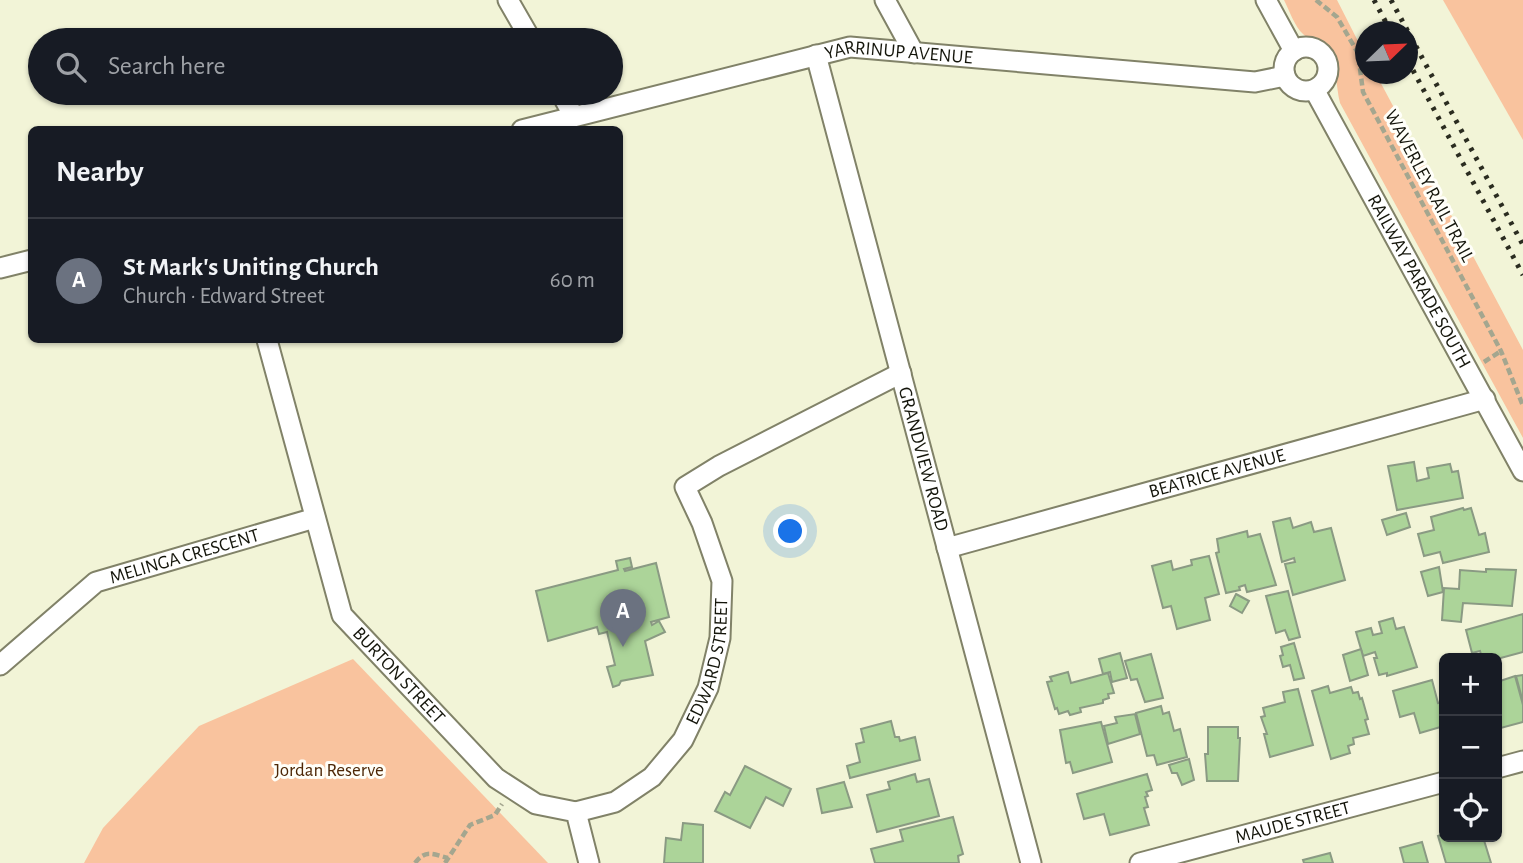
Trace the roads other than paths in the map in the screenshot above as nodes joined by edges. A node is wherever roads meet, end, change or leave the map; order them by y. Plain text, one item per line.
1 (508, 0) edge
2 (885, 0) edge
3 (1266, 0) edge
4 (524, 28) edge
5 (1294, 51) junction
6 (914, 52) junction
7 (816, 55) junction
8 (1285, 76) junction
9 (1315, 90) junction
10 (623, 103) edge
11 (568, 105) edge
12 (614, 105) edge
13 (573, 115) junction
14 (536, 126) edge
15 (28, 261) edge
16 (0, 268) edge
17 (268, 343) edge
18 (901, 373) junction
19 (1485, 399) junction
20 (1523, 471) edge
21 (315, 518) junction
22 (947, 548) junction
23 (0, 665) edge
24 (1523, 761) edge
25 (1502, 767) edge
26 (1439, 783) edge
27 (576, 812) junction
28 (589, 863) edge
29 (1031, 863) edge
30 (1140, 863) edge

1 - 4 street
2 - 6 street
3 - 5 street
5 - 8 street
5 - 9 street
6 - 7 street, YARRINUP AVENUE
6 - 8 street, YARRINUP AVENUE
7 - 10 street, YARRINUP AVENUE
7 - 18 street, GRANDVIEW ROAD
8 - 9 street
9 - 19 street, RAILWAY PARADE SOUTH
11 - 13 street
12 - 13 street, YARRINUP AVENUE
13 - 14 street, YARRINUP AVENUE
15 - 16 street
17 - 21 street, BURTON STREET
18 - 22 street, GRANDVIEW ROAD
18 - 27 street, EDWARD STREET
19 - 20 street, RAILWAY PARADE SOUTH
19 - 22 street, BEATRICE AVENUE
21 - 23 street, MELINGA CRESCENT
21 - 27 street, BURTON STREET
22 - 29 street, GRANDVIEW ROAD
24 - 25 street
26 - 30 street, MAUDE STREET
27 - 28 street

